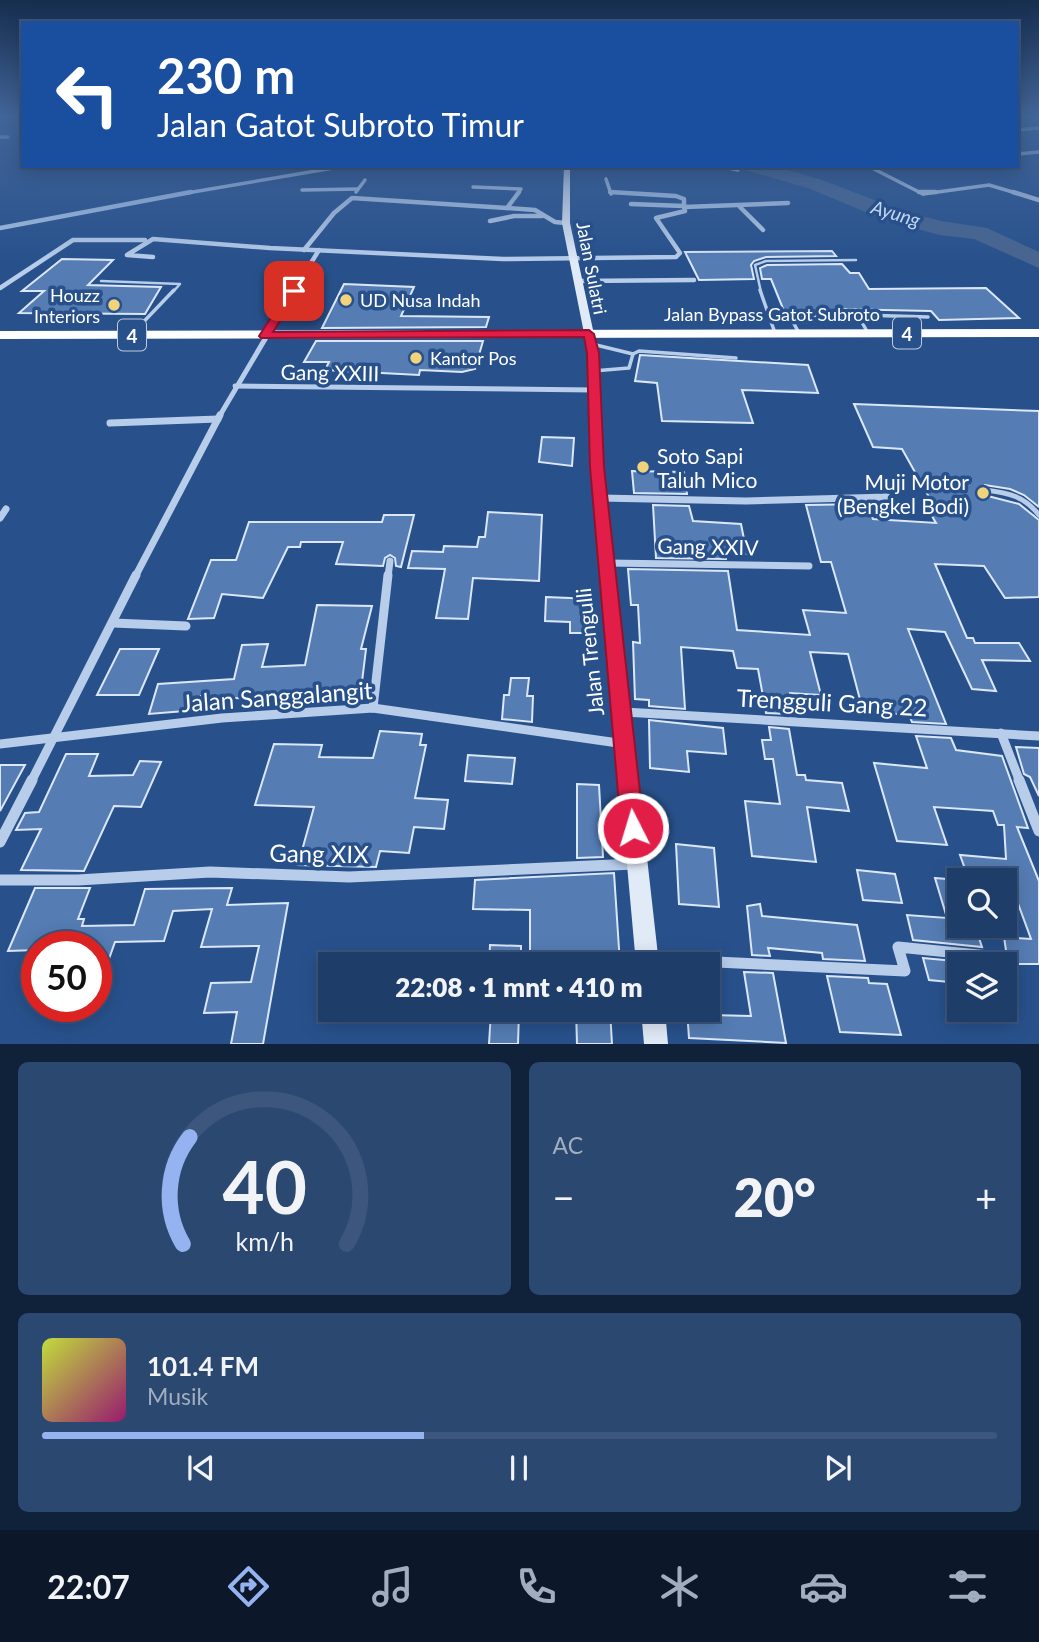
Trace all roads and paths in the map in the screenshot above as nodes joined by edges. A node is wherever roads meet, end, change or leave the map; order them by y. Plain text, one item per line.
1 (566, 168) edge
2 (728, 168) edge
3 (872, 168) edge
4 (738, 170) dead end
5 (606, 179) dead end
6 (365, 180) dead end
7 (473, 187) dead end
8 (358, 189) junction
9 (302, 190) dead end
10 (352, 198) junction
11 (1039, 200) edge
12 (788, 203) dead end
13 (631, 204) dead end
14 (684, 206) junction
15 (740, 207) junction
16 (506, 208) junction
17 (546, 216) junction
18 (490, 221) dead end
19 (566, 223) junction
20 (763, 230) dead end
21 (147, 240) junction
22 (303, 250) junction
23 (320, 250) junction
24 (153, 257) dead end
25 (576, 260) junction
26 (856, 260) dead end
27 (694, 280) dead end
28 (101, 281) dead end
29 (579, 281) junction
30 (0, 288) edge
31 (928, 317) dead end
32 (813, 321) dead end
33 (775, 333) junction
34 (799, 333) junction
35 (869, 333) junction
36 (1039, 333) edge
37 (266, 334) junction
38 (0, 335) edge
39 (131, 335) junction
40 (590, 339) junction
41 (633, 354) junction
42 (736, 358) dead end
43 (593, 372) junction
44 (235, 386) junction
45 (593, 390) junction
46 (218, 419) junction
47 (110, 423) dead end
48 (985, 490) dead end
49 (887, 497) dead end
50 (600, 498) junction
51 (6, 509) dead end
52 (1039, 515) edge
53 (0, 517) edge
54 (390, 561) dead end
55 (607, 563) junction
56 (809, 566) dead end
57 (113, 623) junction
58 (186, 626) dead end
59 (373, 708) junction
60 (622, 712) junction
61 (1001, 733) junction
62 (56, 736) junction
63 (1039, 736) edge
64 (0, 744) edge
65 (625, 744) junction
66 (1039, 831) edge
67 (0, 842) edge
68 (638, 864) junction
69 (0, 880) edge
70 (647, 952) edge
71 (948, 952) edge
72 (720, 965) edge
73 (654, 1022) edge
74 (656, 1044) edge

1 - 19 main road, Jalan Sulatri
2 - 4 street
3 - 11 street
5 - 14 street
6 - 8 street
7 - 16 street
8 - 9 street
8 - 10 street
10 - 16 street
10 - 22 street
12 - 15 street
13 - 14 street
14 - 15 street
14 - 25 street
15 - 20 street
16 - 17 street
17 - 18 street
17 - 19 street
19 - 25 main road, Jalan Sulatri
21 - 22 street
21 - 24 street
21 - 30 street
22 - 23 street
23 - 25 street
23 - 37 street
25 - 29 main road, Jalan Sulatri
26 - 33 lane
27 - 29 street
28 - 39 lane
29 - 40 main road, Jalan Sulatri
31 - 35 lane
32 - 34 lane
33 - 34 highway, Jalan Bypass Gatot Subroto / 4
33 - 40 highway, Jalan Bypass Gatot Subroto / 4
34 - 35 highway, Jalan Bypass Gatot Subroto / 4
35 - 36 highway, Jalan Bypass Gatot Subroto / 4
37 - 39 highway, 4
37 - 40 highway, 4
37 - 44 street
38 - 39 highway, 4
40 - 41 lane
40 - 43 main road, Jalan Trengulli
41 - 42 lane
41 - 43 lane
43 - 45 main road, Jalan Trengulli
44 - 45 street, Gang XXIII
44 - 46 street
45 - 50 main road, Jalan Trengulli
46 - 47 street
46 - 57 street
48 - 52 lane
49 - 50 street
50 - 55 main road, Jalan Trengulli
51 - 53 street
54 - 59 street
55 - 56 street, Gang XXIV
55 - 60 main road, Jalan Trengulli
57 - 58 street
57 - 62 street
59 - 62 street, Jalan Sanggalangit
59 - 65 street, Jalan Sanggalangit
60 - 61 street, Trengguli Gang 22
60 - 65 main road, Jalan Trengulli
61 - 63 street, Trengguli Gang 22
61 - 66 street
62 - 64 street, Jalan Sanggalangit
62 - 67 street
65 - 68 main road, Jalan Trengulli
68 - 69 street, Gang XIX
68 - 70 main road, Jalan Trengulli
71 - 72 street
73 - 74 main road

